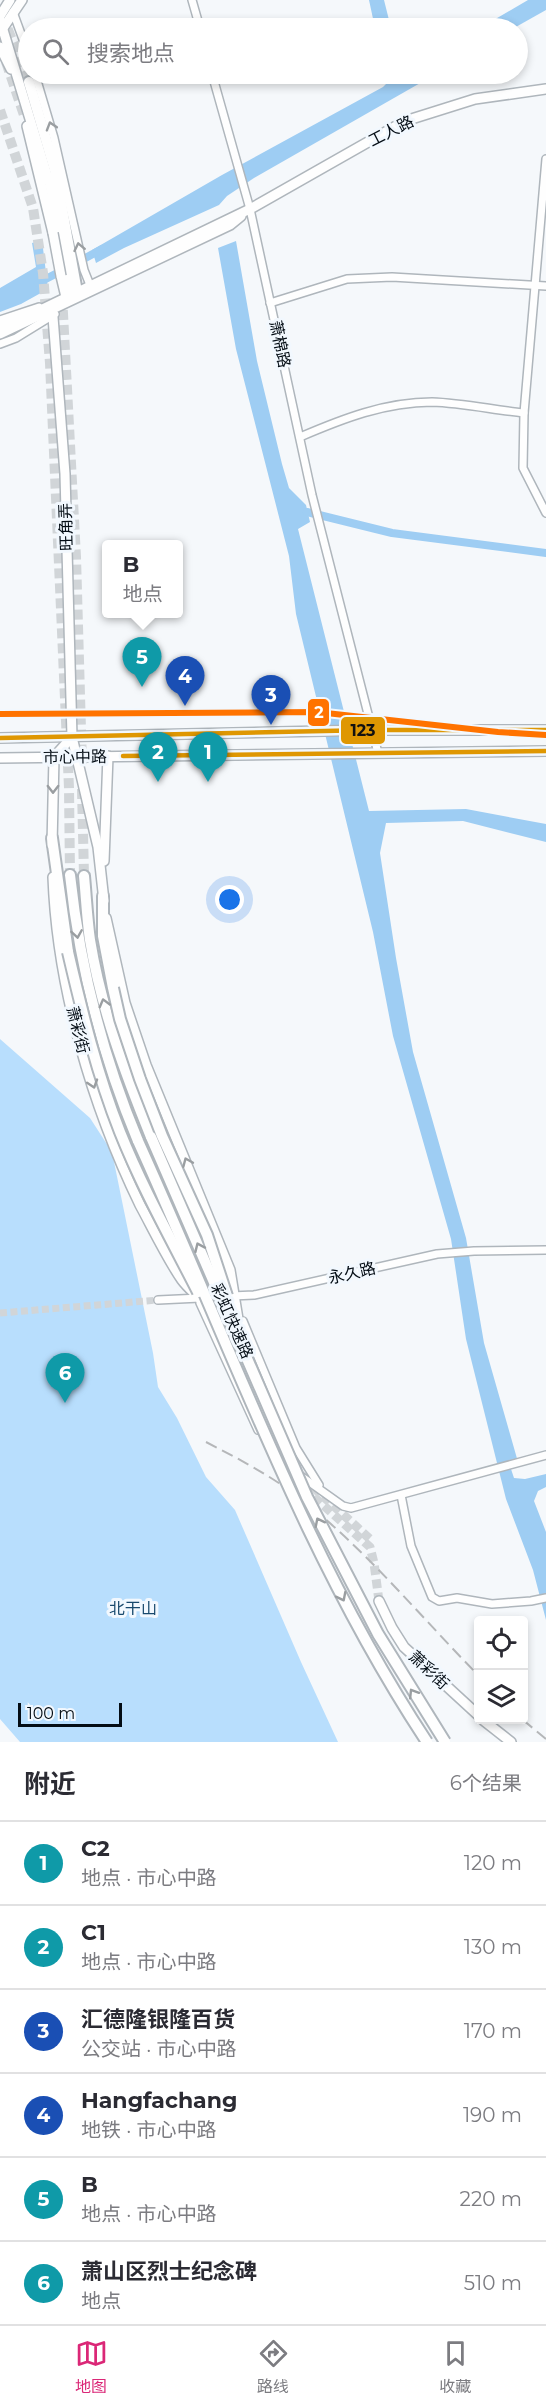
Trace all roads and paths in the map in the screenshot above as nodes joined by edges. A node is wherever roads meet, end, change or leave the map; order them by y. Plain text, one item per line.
1 (10, 0) edge
2 (22, 0) edge
3 (192, 0) edge
4 (13, 12) junction
5 (197, 18) edge
6 (1, 24) edge
7 (18, 26) edge
8 (0, 47) edge
9 (18, 80) edge
10 (19, 84) tunnel mouth
11 (34, 84) tunnel mouth
12 (215, 84) edge
13 (546, 89) edge
14 (546, 159) edge
15 (250, 209) junction
16 (64, 229) junction
17 (71, 274) junction
18 (90, 285) junction
19 (535, 285) junction
20 (546, 286) edge
21 (71, 294) junction
22 (270, 303) junction
23 (56, 305) junction
24 (52, 317) junction
25 (0, 320) edge
26 (17, 324) junction
27 (0, 327) edge
28 (0, 334) edge
29 (0, 345) edge
30 (524, 413) junction
31 (300, 437) junction
32 (546, 513) edge
33 (371, 730) junction
34 (546, 730) edge
35 (72, 737) junction
36 (0, 738) edge
37 (546, 751) edge
38 (378, 753) junction
39 (108, 756) junction
40 (54, 757) junction
41 (75, 757) junction
42 (0, 758) edge
43 (52, 838) junction
44 (70, 875) tunnel mouth
45 (84, 876) tunnel mouth
46 (103, 896) junction
47 (546, 1250) edge
48 (233, 1296) junction
49 (198, 1298) junction
50 (158, 1300) tunnel mouth
51 (248, 1359) junction
52 (235, 1364) junction
53 (287, 1442) dead end
54 (275, 1447) dead end
55 (546, 1455) edge
56 (326, 1494) junction
57 (401, 1495) junction
58 (546, 1598) edge
59 (382, 1601) tunnel mouth
60 (474, 1711) edge
61 (489, 1724) edge
62 (428, 1742) edge
63 (445, 1742) edge
64 (511, 1742) edge

1 - 6 main road
2 - 4 main road
3 - 5 street
4 - 6 main road
4 - 7 street
6 - 9 main road
8 - 16 main road
10 - 16 main road
16 -> 11 highway
12 - 15 street, 萧棉路
13 - 15 main road, 工人路
14 - 19 street
15 - 18 main road, 工人路
15 - 22 street, 萧棉路
15 - 23 main road, 工人路
16 - 17 highway
17 - 18 street
17 - 21 highway
18 - 21 main road, 工人路
19 - 20 street
19 - 22 street
19 - 30 street
21 - 23 main road, 工人路
22 - 31 street, 萧棉路
23 - 24 street
23 - 25 street
23 - 26 main road, 工人路
24 - 29 street
24 - 35 main road, 旺角弄
26 - 27 main road
26 - 28 main road
30 - 31 street
30 - 32 street
31 - 33 street, 萧棉路
33 - 34 main road, 市心中路
33 - 35 main road, 市心中路
33 - 38 street
35 - 36 main road, 市心中路
35 - 40 main road
35 - 41 main road
37 - 38 main road, 市心中路
38 - 39 main road, 市心中路
39 - 41 main road, 市心中路
39 - 46 main road
40 - 41 main road, 市心中路
40 - 42 main road, 市心中路
40 -> 43 main road, 萧彩街
41 - 46 main road
43 -> 49 main road, 萧彩街
43 - 52 highway, bridge
44 -> 52 highway, 彩虹快速路, bridge
51 -> 45 highway, 彩虹快速路, bridge
48 -> 46 main road
46 - 51 highway, bridge
47 - 48 street, 永久路
48 - 49 street, 永久路
48 - 53 main road
48 - 56 street
49 - 50 street, 永久路
49 - 54 main road, 萧彩街
49 - 56 street
63 -> 51 highway, 彩虹快速路, bridge
52 -> 62 highway, 彩虹快速路, bridge
55 - 57 street
56 - 57 street
57 - 58 street
59 - 60 main road, 萧彩街
61 - 64 main road

